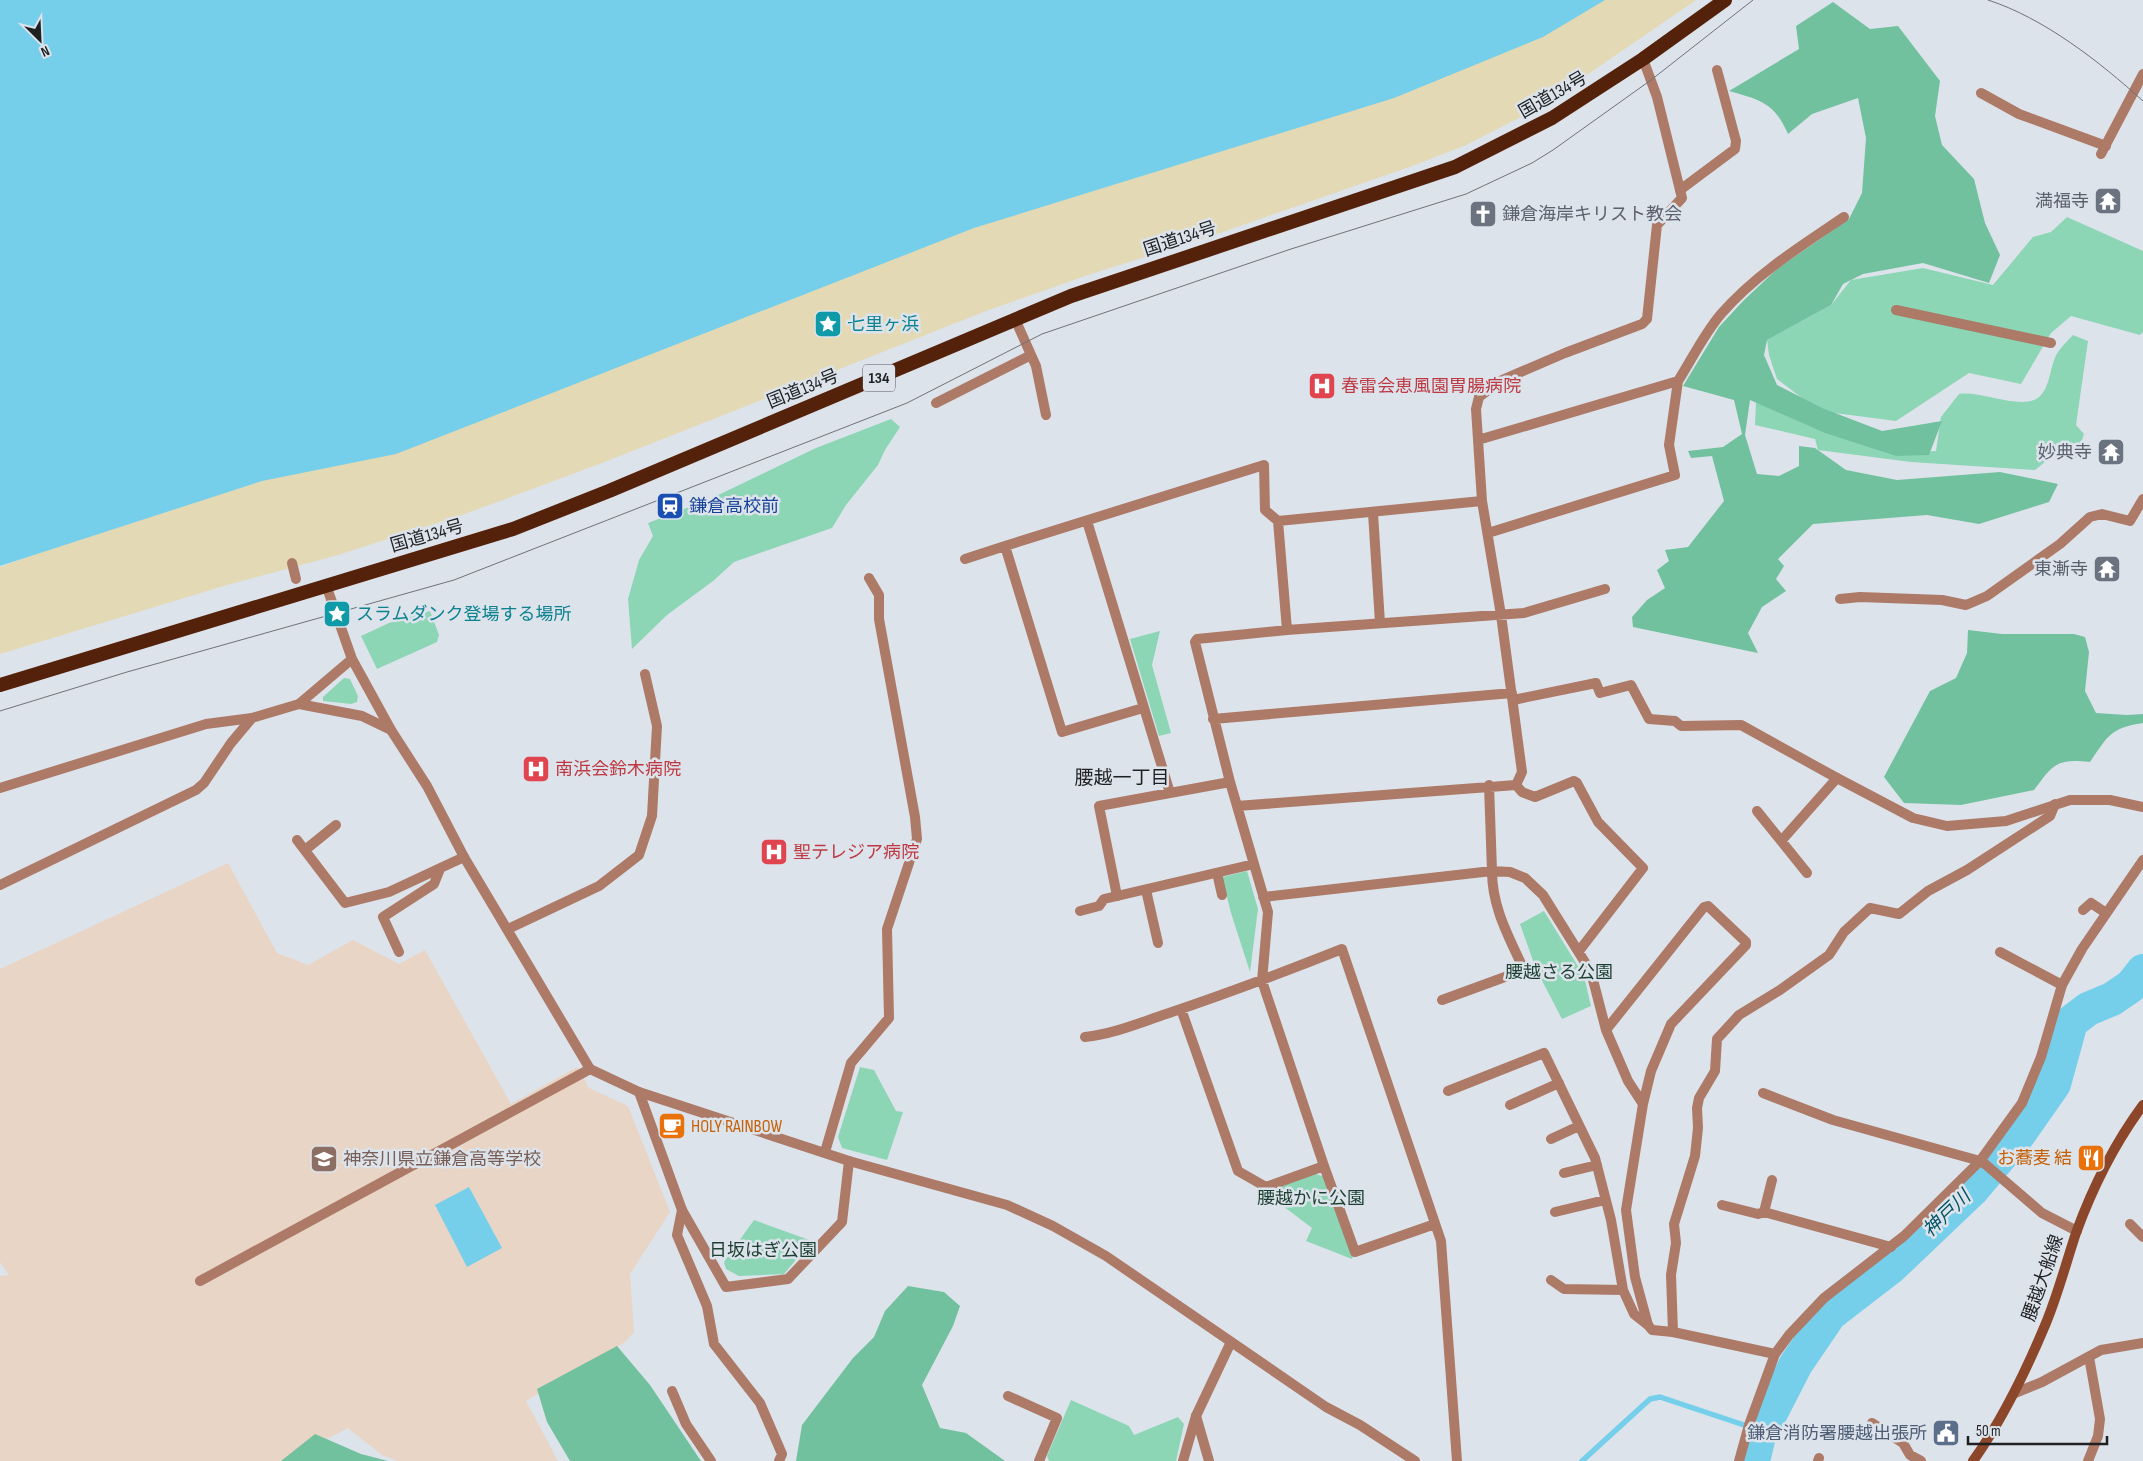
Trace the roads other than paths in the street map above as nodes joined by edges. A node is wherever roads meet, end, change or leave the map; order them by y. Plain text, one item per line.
1 (1725, 0) edge
2 (1643, 59) junction
3 (1717, 70) dead end
4 (2143, 74) edge
5 (1981, 93) dead end
6 (1680, 190) junction
7 (1844, 216) dead end
8 (1896, 310) dead end
9 (1015, 319) junction
10 (2051, 343) dead end
11 (1031, 355) junction
12 (1678, 381) junction
13 (936, 404) dead end
14 (1046, 415) dead end
15 (1478, 440) junction
16 (2143, 499) edge
17 (1482, 502) junction
18 (1372, 513) junction
19 (1086, 521) junction
20 (1278, 521) junction
21 (1488, 533) junction
22 (1006, 546) junction
23 (965, 559) dead end
24 (292, 563) dead end
25 (870, 578) dead end
26 (296, 579) dead end
27 (326, 585) junction
28 (1605, 589) dead end
29 (1840, 599) dead end
30 (1502, 615) junction
31 (1380, 622) junction
32 (1287, 630) junction
33 (352, 659) junction
34 (645, 674) dead end
35 (0, 685) edge
36 (1512, 697) junction
37 (299, 704) junction
38 (1143, 708) junction
39 (252, 718) junction
40 (1213, 719) junction
41 (392, 730) junction
42 (1837, 778) junction
43 (1230, 782) junction
44 (1490, 785) junction
45 (1516, 785) junction
46 (0, 788) edge
47 (1170, 793) junction
48 (2055, 804) junction
49 (1237, 806) junction
50 (2143, 808) edge
51 (1757, 811) dead end
52 (336, 825) dead end
53 (297, 840) dead end
54 (1782, 840) junction
55 (305, 850) junction
56 (464, 857) junction
57 (2143, 860) edge
58 (1254, 864) junction
59 (440, 870) junction
60 (1492, 871) junction
61 (1217, 873) junction
62 (1807, 873) dead end
63 (0, 885) edge
64 (1146, 890) junction
65 (1222, 895) dead end
66 (1117, 896) junction
67 (1263, 897) junction
68 (2083, 910) dead end
69 (1080, 911) dead end
70 (2106, 914) junction
71 (508, 929) junction
72 (1158, 943) dead end
73 (1579, 950) junction
74 (399, 952) dead end
75 (2000, 952) dead end
76 (1262, 981) junction
77 (2062, 985) junction
78 (1442, 1000) dead end
79 (1181, 1009) junction
80 (1606, 1030) junction
81 (1085, 1037) dead end
82 (590, 1069) junction
83 (1559, 1083) junction
84 (1448, 1091) dead end
85 (639, 1092) junction
86 (1763, 1093) dead end
87 (1643, 1104) junction
88 (1510, 1105) dead end
89 (2143, 1105) edge
90 (1580, 1126) junction
91 (1551, 1139) dead end
92 (825, 1152) junction
93 (849, 1162) junction
94 (1983, 1162) junction
95 (1597, 1165) junction
96 (1324, 1166) junction
97 (1564, 1173) dead end
98 (1772, 1180) dead end
99 (1605, 1200) junction
100 (1722, 1205) dead end
101 (682, 1210) junction
102 (1555, 1212) dead end
103 (1764, 1212) junction
104 (1435, 1224) junction
105 (2130, 1224) dead end
106 (2077, 1231) junction
107 (2143, 1237) edge
108 (1891, 1247) junction
109 (1551, 1280) dead end
110 (200, 1281) dead end
111 (1623, 1290) junction
112 (1648, 1325) junction
113 (1673, 1332) junction
114 (1231, 1342) junction
115 (2143, 1343) edge
116 (1775, 1354) junction
117 (2089, 1357) junction
118 (672, 1391) dead end
119 (2015, 1393) junction
120 (1008, 1396) dead end
121 (1196, 1416) junction
122 (1872, 1423) dead end
123 (711, 1461) edge
124 (779, 1461) edge
125 (1039, 1461) edge
126 (1183, 1461) edge
127 (1209, 1461) edge
128 (1416, 1461) edge
129 (1457, 1461) edge
130 (1739, 1461) edge
131 (1921, 1461) edge
132 (1973, 1461) edge
133 (2088, 1461) edge

1 - 2 highway, 国道134号 / 134
2 - 6 street
2 - 9 highway, 国道134号 / 134
3 - 6 street
4 - 5 street
6 - 15 street
7 - 12 street
8 - 10 street
9 - 11 street
9 - 27 highway, 国道134号 / 134
11 - 13 street
11 - 14 street
12 - 15 street
12 - 21 street
15 - 17 street
16 - 29 street
17 - 18 street
17 - 21 street
18 - 20 street
18 - 31 street
19 - 20 street
19 - 22 street
19 - 38 street
20 - 32 street
21 - 30 street
22 - 23 street
22 - 38 street
24 - 26 street
25 - 92 street
27 - 33 street
27 - 35 highway, 国道134号 / 134
28 - 30 street
30 - 31 street
30 - 36 street
31 - 32 street
32 - 40 street
33 - 37 street
33 - 41 street
34 - 71 street
36 - 40 street
36 - 42 street
36 - 45 street
37 - 39 street
37 - 41 street
38 - 47 street
39 - 46 street
39 - 63 street
40 - 43 street
41 - 56 street
42 - 48 street
42 - 54 street
43 - 47 street
43 - 49 street
44 - 45 street
44 - 49 street
44 - 60 street
45 - 73 street
47 - 66 street
48 - 50 street
48 - 113 street
49 - 58 street
51 - 54 street
52 - 55 street
53 - 55 street
54 - 62 street
55 - 59 street
56 - 59 street
56 - 71 street
57 - 70 street
58 - 61 street
58 - 67 street
59 - 74 street
60 - 67 street
60 - 73 street
60 - 78 street
61 - 64 street
61 - 65 street
64 - 66 street
64 - 72 street
66 - 69 street
67 - 76 street
68 - 70 street
70 - 77 street
71 - 82 street
73 - 80 street
75 - 77 street
76 - 79 street
76 - 96 street
76 - 104 street
77 - 94 street
79 - 81 street
79 - 96 street
80 - 87 street
80 - 87 street
82 - 85 street
82 - 110 street
83 - 84 street
83 - 88 street
83 - 90 street
85 - 92 street
85 - 101 street
86 - 94 street
87 - 112 street
89 - 106 main road, 腰越大船線
90 - 91 street
90 - 95 street
92 - 93 street
93 - 101 street
93 - 114 street
94 - 106 street
94 - 108 street
95 - 97 street
95 - 99 street
96 - 104 street
98 - 103 street
99 - 102 street
99 - 111 street
100 - 103 street
101 - 124 street
103 - 108 street
104 - 129 street
105 - 107 street
106 - 119 main road, 腰越大船線
108 - 116 street
109 - 111 street
111 - 112 street
112 - 113 street
113 - 116 street
114 - 121 street
114 - 128 street
115 - 117 street
116 - 130 street
117 - 119 street
117 - 133 street
118 - 123 street
119 - 132 main road, 腰越大船線
120 - 125 street
121 - 126 street
121 - 127 street
122 - 131 street

